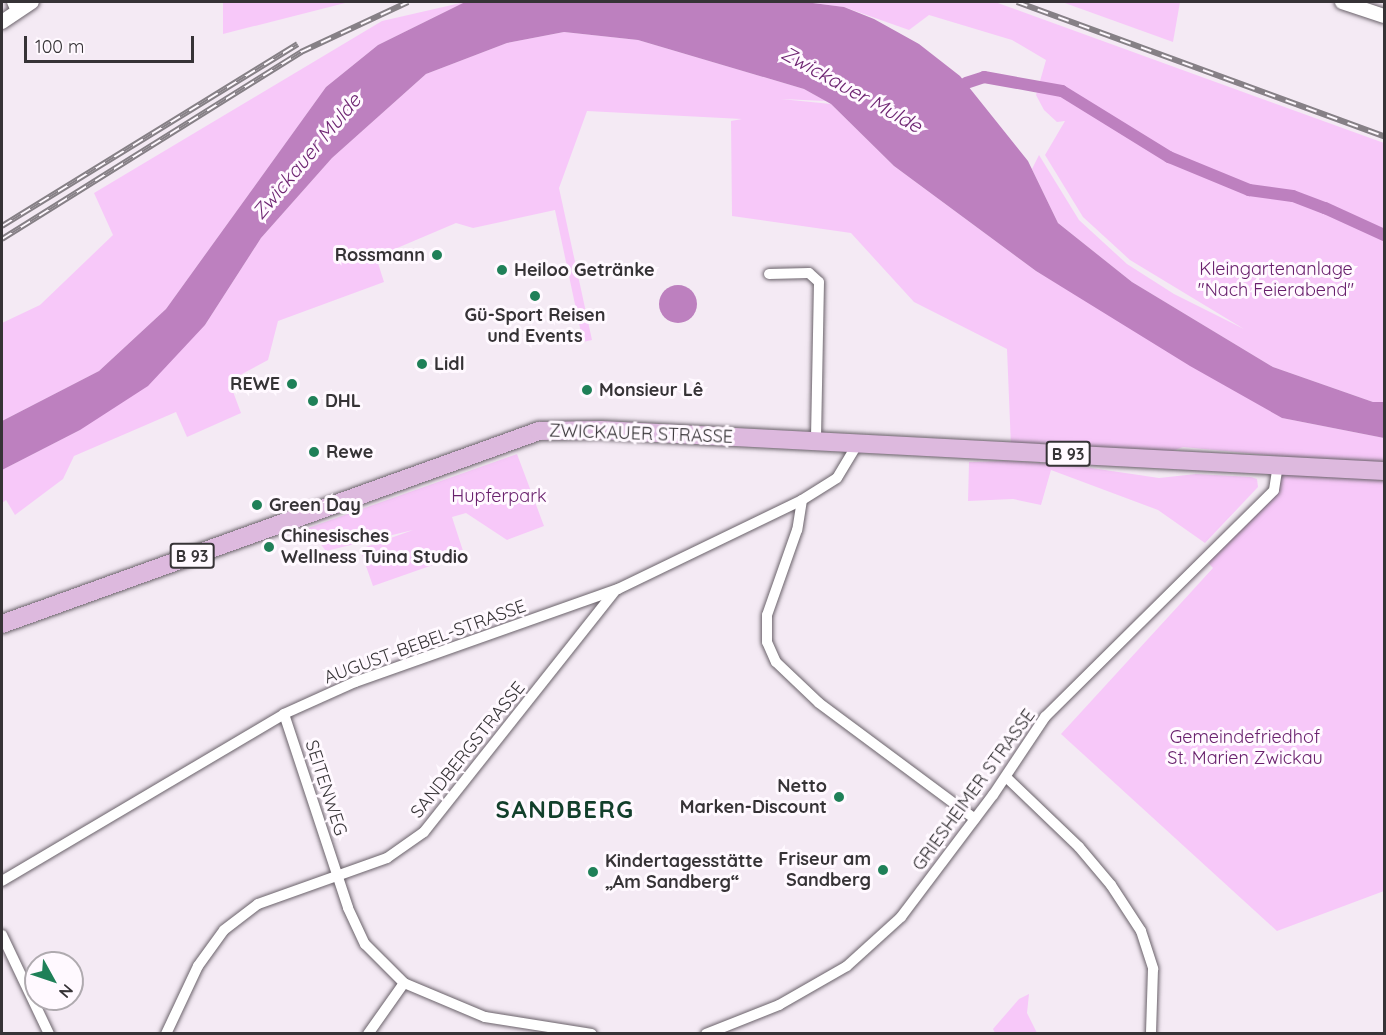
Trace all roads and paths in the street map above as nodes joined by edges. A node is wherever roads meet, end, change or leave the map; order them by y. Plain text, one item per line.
1 (32, 2) edge
2 (1342, 2) edge
3 (14, 6) edge
4 (1371, 6) edge
5 (1384, 16) edge
6 (2, 22) edge
7 (769, 274) dead end
8 (816, 441) junction
9 (858, 443) junction
10 (1278, 465) junction
11 (1384, 471) edge
12 (802, 500) junction
13 (618, 589) junction
14 (2, 624) edge
15 (284, 714) junction
16 (1006, 777) junction
17 (975, 819) junction
18 (336, 874) junction
19 (2, 881) edge
20 (2, 935) edge
21 (404, 983) junction
22 (49, 1034) edge
23 (166, 1034) edge
24 (368, 1034) edge
25 (592, 1034) edge
26 (706, 1034) edge
27 (1151, 1034) edge

1 - 3 street
2 - 4 street
3 - 6 street
4 - 5 street
7 - 8 street
8 - 9 main road, ZWICKAUER STRASSE / B 93
8 - 14 main road, ZWICKAUER STRASSE / B 93
9 - 10 main road, ZWICKAUER STRASSE / B 93
9 - 12 street, AUGUST-BEBEL-STRASSE
10 - 11 main road, B 93
10 - 16 street, GRIESHEIMER STRASSE
12 - 13 street, AUGUST-BEBEL-STRASSE
12 - 17 street
13 - 15 street, AUGUST-BEBEL-STRASSE
13 - 18 street, SANDBERGSTRASSE
15 - 18 street, SEITENWEG
15 - 19 street, AUGUST-BEBEL-STRASSE
16 - 17 street, GRIESHEIMER STRASSE
16 - 27 street
17 - 26 street, GRIESHEIMER STRASSE
18 - 21 street
18 - 23 street, SANDBERGSTRASSE
20 - 22 street
21 - 24 street
21 - 25 street

